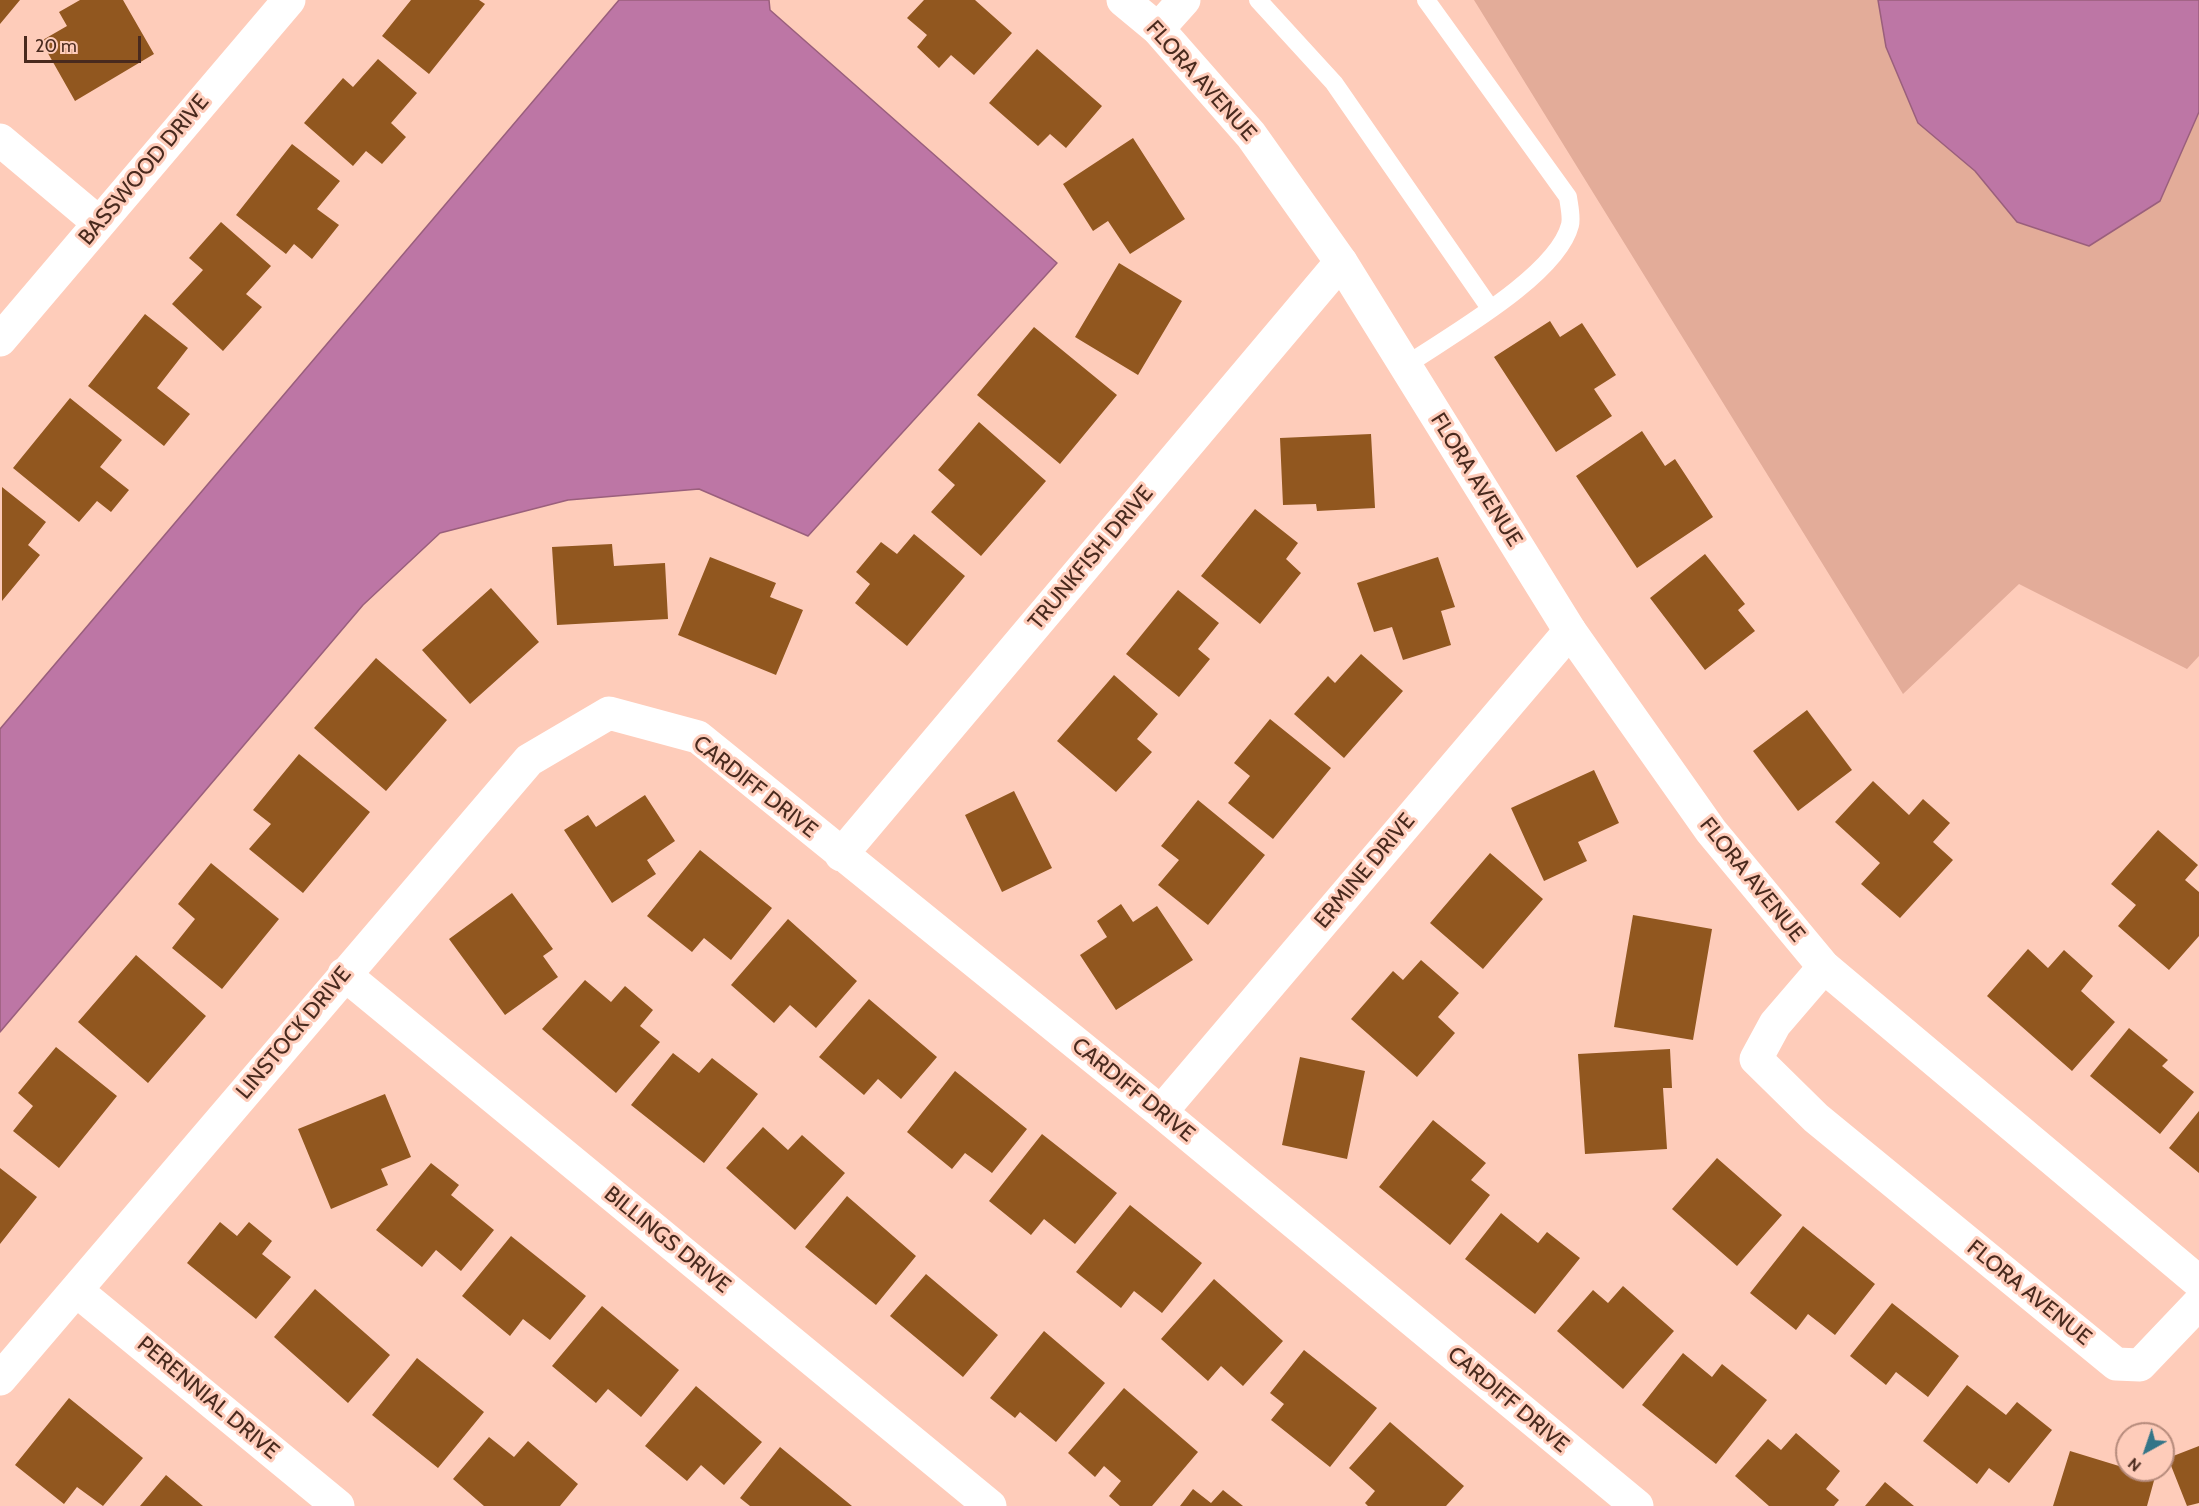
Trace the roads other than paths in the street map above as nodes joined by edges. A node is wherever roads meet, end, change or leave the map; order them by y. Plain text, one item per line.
1 (289, 0) edge
2 (1123, 0) edge
3 (1184, 0) edge
4 (1258, 0) edge
5 (1426, 0) edge
6 (1158, 29) junction
7 (0, 140) edge
8 (99, 223) junction
9 (1341, 262) junction
10 (1490, 308) junction
11 (0, 340) edge
12 (1405, 366) junction
13 (1570, 631) junction
14 (609, 713) joint
15 (841, 855) junction
16 (1824, 967) junction
17 (344, 974) junction
18 (1161, 1112) junction
19 (2199, 1282) edge
20 (77, 1291) junction
21 (2199, 1303) edge
22 (0, 1379) edge
23 (338, 1506) edge
24 (990, 1506) edge
25 (1636, 1506) edge

1 - 8 street, BASSWOOD DRIVE
2 - 6 street, FLORA AVENUE
3 - 6 street
4 - 10 lane
5 - 10 lane
6 - 9 street, FLORA AVENUE
7 - 8 street
8 - 11 street, BASSWOOD DRIVE
9 - 12 street, FLORA AVENUE
9 - 15 street, TRUNKFISH DRIVE
10 - 12 lane
12 - 13 street, FLORA AVENUE
13 - 16 street, FLORA AVENUE
13 - 18 street, ERMINE DRIVE
14 - 15 street, CARDIFF DRIVE
14 - 17 street, LINSTOCK DRIVE
15 - 18 street, CARDIFF DRIVE
16 - 19 street, FLORA AVENUE
16 - 21 street, FLORA AVENUE
17 - 20 street, LINSTOCK DRIVE
17 - 24 street, BILLINGS DRIVE
18 - 25 street, CARDIFF DRIVE
20 - 22 street, LINSTOCK DRIVE
20 - 23 street, PERENNIAL DRIVE

